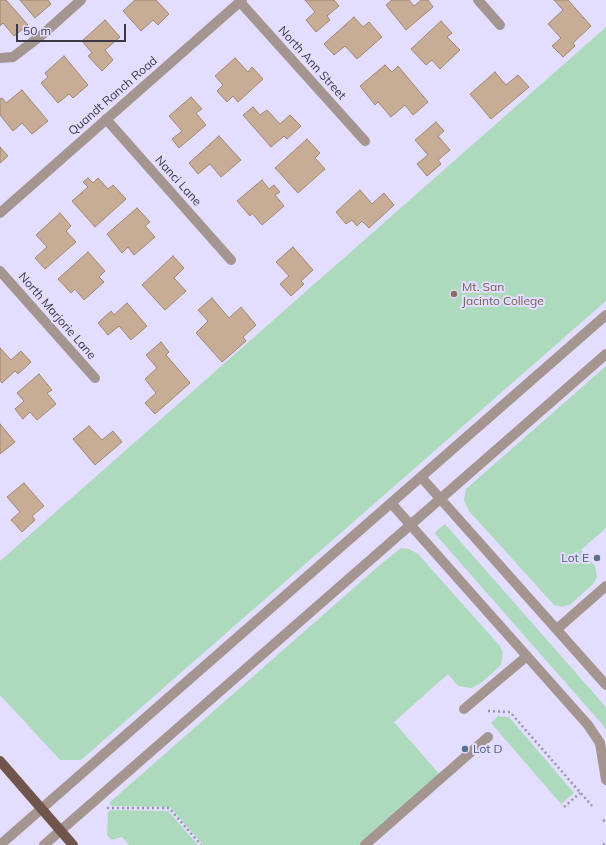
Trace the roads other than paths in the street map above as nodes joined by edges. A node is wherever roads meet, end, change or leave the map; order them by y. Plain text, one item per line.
1 (81, 0) edge
2 (478, 0) edge
3 (241, 1) edge
4 (500, 25) dead end
5 (0, 58) edge
6 (106, 119) junction
7 (365, 141) dead end
8 (0, 213) edge
9 (231, 260) dead end
10 (0, 271) edge
11 (606, 314) edge
12 (606, 354) edge
13 (95, 378) dead end
14 (421, 477) junction
15 (441, 499) junction
16 (391, 504) junction
17 (410, 525) junction
18 (606, 586) edge
19 (557, 629) junction
20 (527, 656) junction
21 (606, 685) edge
22 (464, 709) dead end
23 (488, 737) dead end
24 (0, 761) edge
25 (606, 780) edge
26 (41, 809) junction
27 (61, 832) junction
28 (0, 845) edge
29 (44, 845) edge
30 (72, 845) edge
31 (365, 845) edge

1 - 5 street
2 - 4 street
3 - 6 street, Quandt Ranch Road
3 - 7 street, North Ann Street
6 - 8 street, Quandt Ranch Road
6 - 9 street, Nanci Lane
10 - 13 street, North Marjorie Lane
11 - 14 street
12 - 15 street
14 - 15 street
14 - 16 street
15 - 17 street
15 - 19 street
16 - 17 street
16 - 26 street
17 - 20 street
17 - 27 street
18 - 19 street
19 - 21 street
20 - 22 street
20 - 25 street
23 - 31 street
24 - 26 main road
26 - 27 main road
26 - 28 street
27 - 29 street
27 - 30 main road

